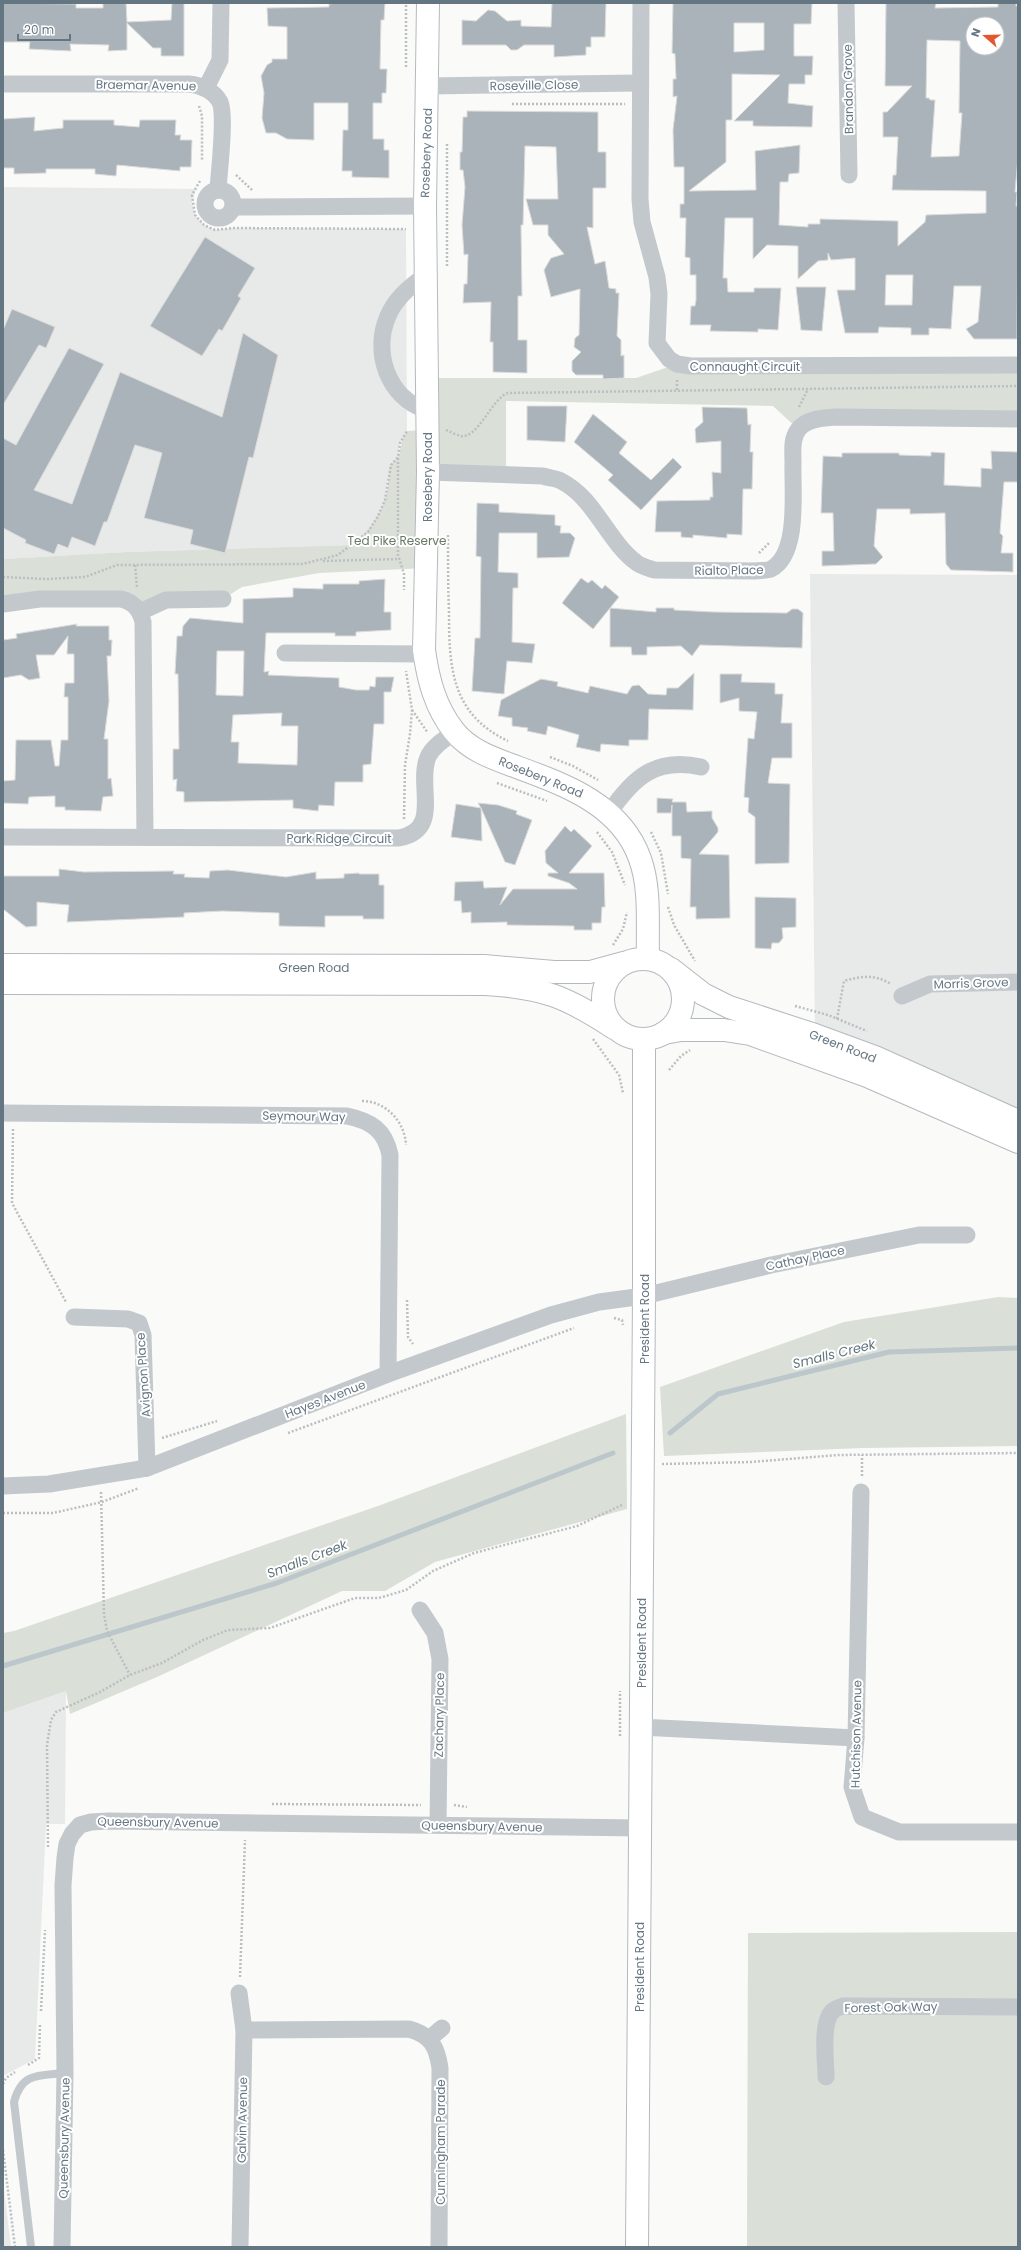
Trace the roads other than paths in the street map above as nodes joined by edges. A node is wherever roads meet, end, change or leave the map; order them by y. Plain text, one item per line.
1 (221, 3) edge
2 (428, 3) edge
3 (641, 3) edge
4 (846, 3) edge
5 (639, 83) junction
6 (3, 84) edge
7 (428, 86) junction
8 (206, 88) junction
9 (849, 175) dead end
10 (218, 190) junction
11 (425, 206) junction
12 (233, 207) junction
13 (426, 276) junction
14 (1018, 366) edge
15 (426, 410) junction
16 (1018, 420) edge
17 (428, 472) junction
18 (223, 599) dead end
19 (3, 604) edge
20 (140, 612) junction
21 (285, 654) dead end
22 (425, 654) junction
23 (446, 738) junction
24 (701, 767) dead end
25 (607, 812) junction
26 (3, 836) edge
27 (145, 837) junction
28 (617, 955) junction
29 (648, 958) junction
30 (3, 965) edge
31 (671, 969) junction
32 (1018, 982) edge
33 (3, 984) edge
34 (902, 996) road end
35 (614, 1028) junction
36 (654, 1036) junction
37 (8, 1113) edge
38 (1018, 1121) edge
39 (1018, 1142) edge
40 (967, 1235) dead end
41 (644, 1296) junction
42 (74, 1316) road end
43 (388, 1374) junction
44 (147, 1468) junction
45 (3, 1486) edge
46 (861, 1492) road end
47 (420, 1610) dead end
48 (640, 1727) junction
49 (856, 1738) junction
50 (438, 1825) junction
51 (640, 1828) junction
52 (1018, 1832) edge
53 (239, 1993) road end
54 (1018, 2007) edge
55 (442, 2028) dead end
56 (244, 2030) junction
57 (429, 2039) junction
58 (65, 2073) junction
59 (826, 2077) dead end
60 (31, 2247) edge
61 (62, 2247) edge
62 (240, 2247) edge
63 (439, 2247) edge
64 (637, 2247) edge

1 - 8 street
2 - 7 street, Rosebery Road
3 - 5 street, Connaught Circuit
4 - 9 street, Brandon Grove
5 - 7 street, Roseville Close
5 - 14 street, Connaught Circuit
6 - 8 street, Braemar Avenue
7 - 11 street, Rosebery Road
8 - 10 street, Braemar Avenue
10 - 12 street
10 - 12 street
11 - 12 street
11 - 13 street, Rosebery Road
13 - 15 street, Rosebery Road
13 - 15 street
15 - 17 street, Rosebery Road
16 - 17 street, Rialto Place
17 - 22 street, Rosebery Road
18 - 20 street
19 - 20 street
20 - 27 street
21 - 22 street
22 - 23 street, Rosebery Road
23 - 25 street, Rosebery Road
23 - 27 street, Park Ridge Circuit
24 - 25 street
25 - 29 street, Rosebery Road
26 - 27 street, Park Ridge Circuit
28 - 29 street
28 - 30 street, Green Road
28 - 35 street
29 - 31 street
31 - 36 street
31 - 38 street, Green Road
32 - 34 street, Morris Grove
33 - 35 street, Green Road
35 - 36 street
36 - 39 street, Green Road
36 - 41 street, President Road
37 - 43 street, Seymour Way
40 - 41 street, Cathay Place
41 - 43 street, Hayes Avenue
41 - 48 street, President Road
42 - 44 street, Avignon Place
43 - 44 street, Hayes Avenue
44 - 45 street, Hayes Avenue
46 - 49 street, Hutchison Avenue
47 - 50 street, Zachary Place
48 - 49 street
48 - 51 street, President Road
49 - 52 street, Hutchison Avenue
50 - 51 street, Queensbury Avenue
50 - 58 street, Queensbury Avenue
51 - 64 street, President Road
53 - 56 street, Galvin Avenue
54 - 59 street, Forest Oak Way
55 - 57 street
56 - 57 street
56 - 62 street, Galvin Avenue
57 - 63 street, Cunningham Parade
58 - 60 lane
58 - 61 street, Queensbury Avenue

